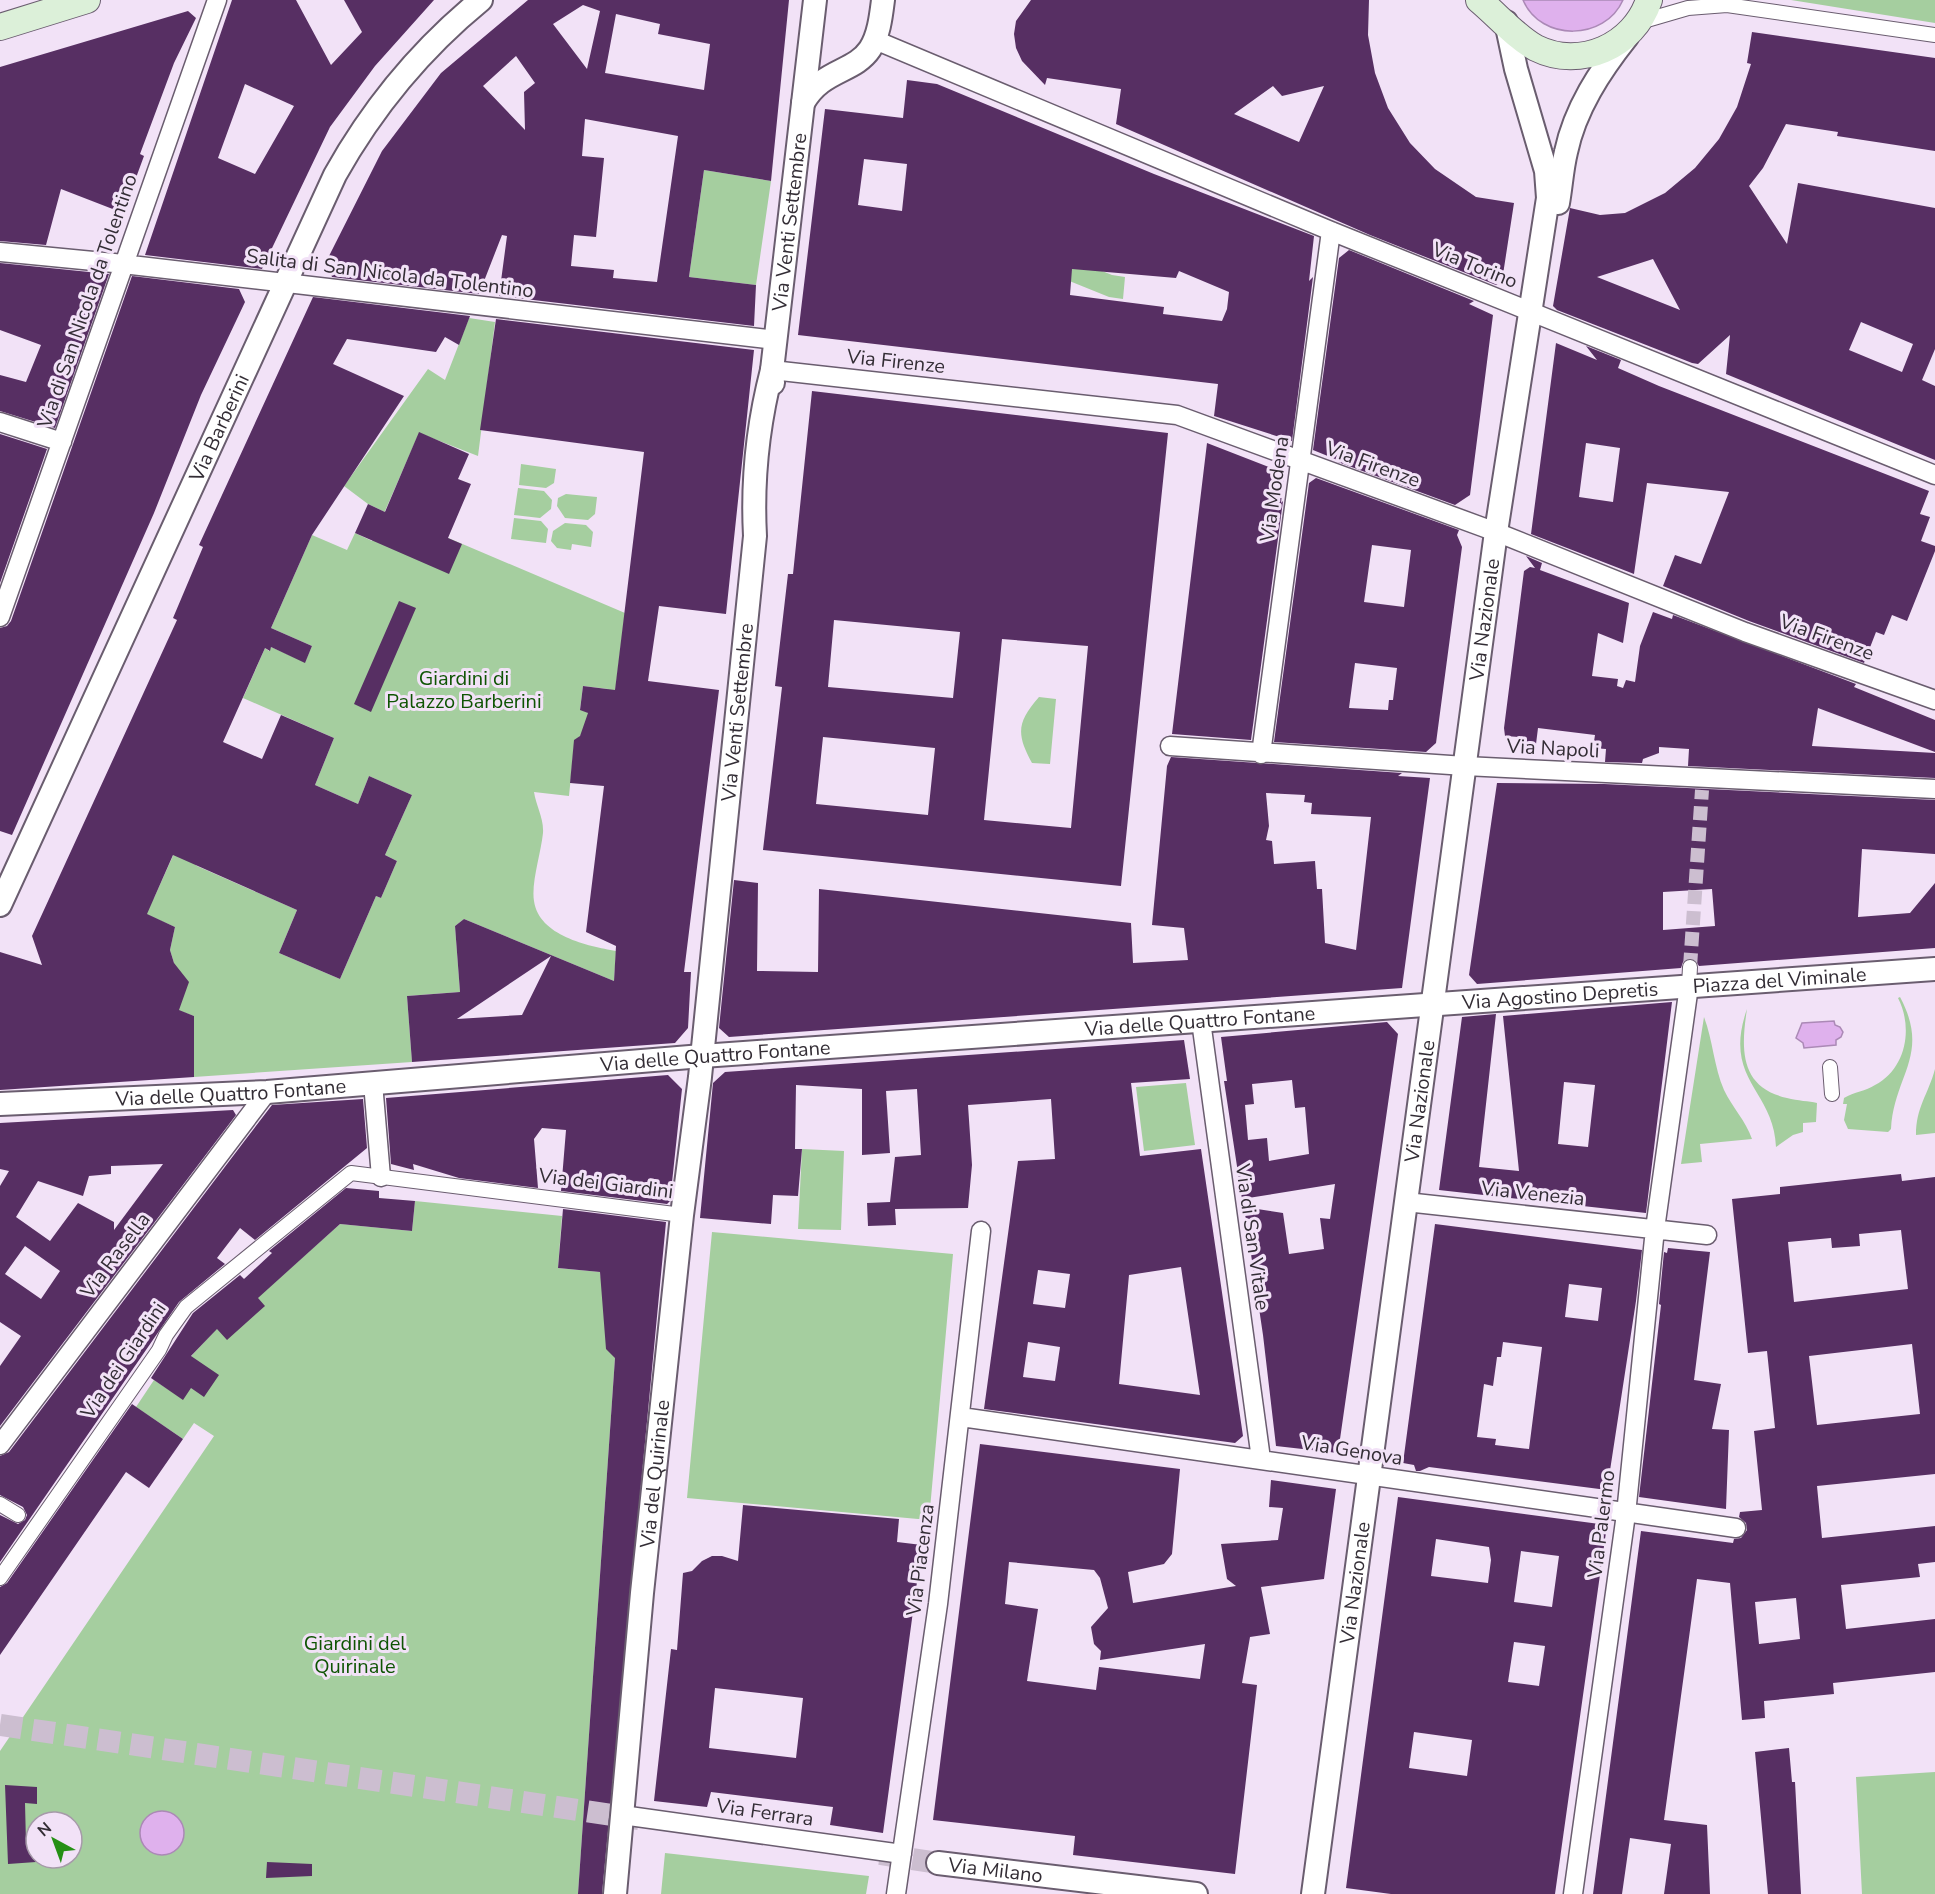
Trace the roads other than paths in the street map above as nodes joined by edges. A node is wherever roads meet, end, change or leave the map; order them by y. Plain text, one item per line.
1 (87, 0) edge
2 (217, 0) edge
3 (481, 0) edge
4 (883, 0) edge
5 (1479, 0) edge
6 (814, 4) edge
7 (1501, 11) edge
8 (1639, 18) edge
9 (0, 27) edge
10 (1935, 35) edge
11 (875, 40) junction
12 (847, 67) junction
13 (803, 103) junction
14 (1548, 198) junction
15 (1331, 231) junction
16 (0, 252) edge
17 (125, 264) junction
18 (286, 284) junction
19 (1529, 310) junction
20 (776, 340) junction
21 (772, 370) junction
22 (0, 422) edge
23 (62, 442) junction
24 (1300, 461) junction
25 (1935, 475) edge
26 (1496, 532) junction
27 (0, 617) edge
28 (1935, 700) edge
29 (1170, 746) dead end
30 (1261, 754) junction
31 (1465, 766) junction
32 (1935, 789) edge
33 (2, 894) edge
34 (1935, 969) edge
35 (1689, 976) junction
36 (1432, 1004) junction
37 (1201, 1021) junction
38 (702, 1056) junction
39 (1830, 1067) dead end
40 (373, 1083) junction
41 (267, 1092) junction
42 (1832, 1094) dead end
43 (0, 1104) edge
44 (1665, 1158) joint
45 (381, 1177) junction
46 (1406, 1202) junction
47 (682, 1215) junction
48 (1655, 1229) junction
49 (981, 1232) dead end
50 (1707, 1235) dead end
51 (961, 1418) junction
52 (0, 1445) edge
53 (1261, 1458) junction
54 (1369, 1475) junction
55 (0, 1504) edge
56 (1626, 1514) junction
57 (18, 1515) dead end
58 (1736, 1528) dead end
59 (0, 1578) edge
60 (622, 1815) junction
61 (902, 1854) junction
62 (938, 1863) tunnel mouth
63 (615, 1894) edge
64 (896, 1894) edge
65 (1196, 1894) edge
66 (1313, 1894) edge
67 (1574, 1894) edge

1 - 9 main road
2 - 17 street, Via di San Nicola da Tolentino
3 - 18 street, Via Barberini
4 - 11 street
5 - 7 main road
6 - 12 street
6 - 13 street, Via Venti Settembre
7 - 8 main road
7 - 14 street
8 - 10 street
8 - 14 street
11 - 12 street
11 - 15 street, Via Torino
12 - 13 street
13 - 20 street, Via Venti Settembre
14 - 19 street, Via Nazionale
15 - 19 street, Via Torino
15 - 24 street, Via Modena
16 - 17 street, Salita di San Nicola da Tolentino
17 - 18 street, Salita di San Nicola da Tolentino
17 - 23 street, Via di San Nicola da Tolentino
18 - 20 street, Salita di San Nicola da Tolentino
18 - 33 street, Via Barberini
19 - 25 street, Via Torino
19 - 26 street, Via Nazionale
20 - 21 street, Via Venti Settembre
21 - 24 street, Via Firenze
21 - 38 street, Via Venti Settembre
22 - 23 street
23 - 27 street, Via di San Nicola da Tolentino
24 - 26 street, Via Firenze
24 - 30 street, Via Modena
26 - 28 street, Via Firenze
26 - 31 street, Via Nazionale
29 - 30 street, Via Napoli
30 - 31 street, Via Napoli
31 - 32 street, Via Napoli
31 - 36 street, Via Nazionale
34 - 35 street, Piazza del Viminale
35 - 36 street, Via Agostino Depretis
35 - 44 street, Piazza del Viminale
36 - 37 street, Via delle Quattro Fontane
36 - 46 street, Via Nazionale
37 - 38 street, Via delle Quattro Fontane
37 - 53 street, Via di San Vitale
38 - 40 street, Via delle Quattro Fontane
38 - 47 street, Via del Quirinale
39 - 42 street
40 - 41 street, Via delle Quattro Fontane
40 - 45 street
41 - 43 street, Via delle Quattro Fontane
41 - 52 street, Via Rasella
44 - 48 street, Via Palermo
45 - 47 street, Via dei Giardini
45 - 59 street, Via dei Giardini
46 - 48 street, Via Venezia
46 - 54 street, Via Nazionale
47 - 60 street, Via del Quirinale
48 - 50 street, Via Venezia
48 - 56 street, Via Palermo
49 - 51 street, Via Piacenza
51 - 53 street, Via Genova
51 - 61 street, Via Piacenza
53 - 54 street, Via Genova
54 - 56 street, Via Genova
54 - 66 street, Via Nazionale
55 - 57 street
56 - 58 street, Via Genova
56 - 67 street, Via Palermo
60 - 61 street, Via Ferrara
60 - 63 street, Via del Quirinale
61 - 64 street, Via Piacenza
62 - 65 street, Via Milano

